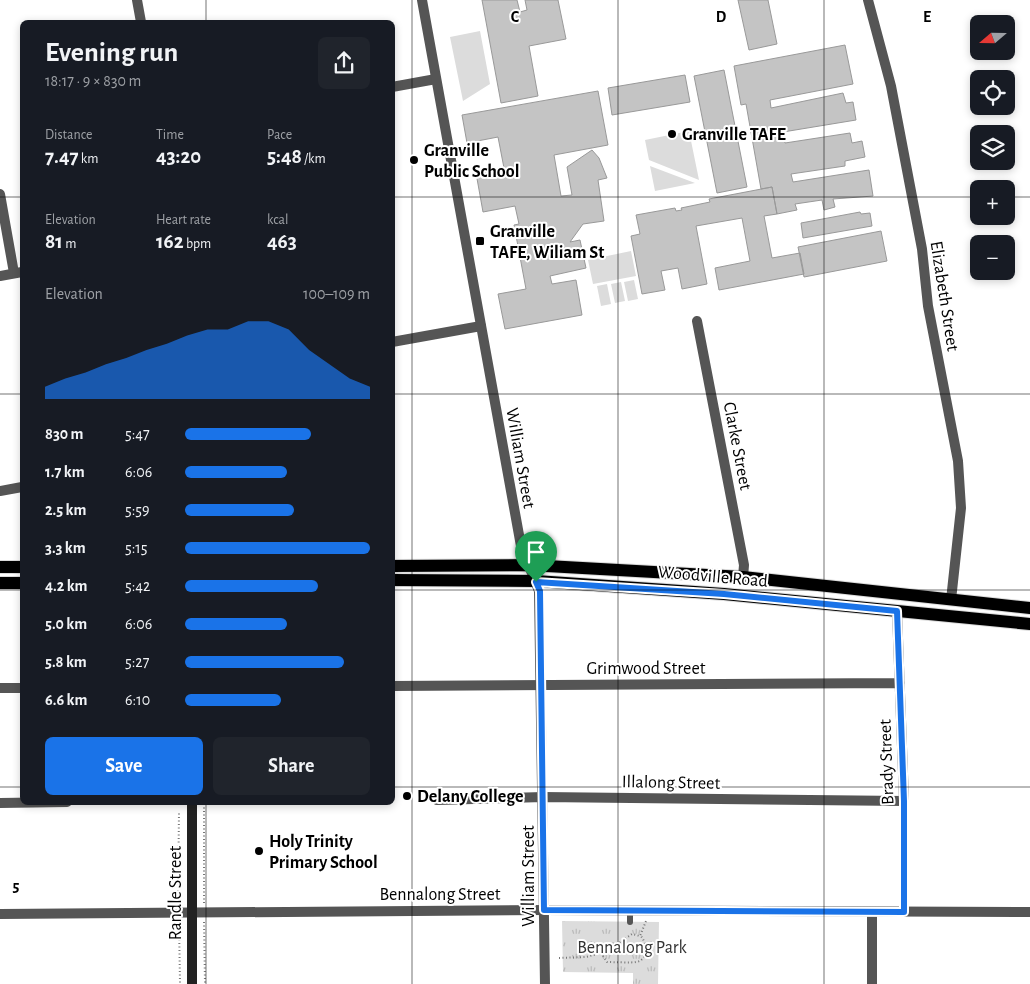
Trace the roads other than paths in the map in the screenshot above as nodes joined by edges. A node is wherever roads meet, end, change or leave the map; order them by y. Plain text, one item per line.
1 (137, 0) edge
2 (422, 0) edge
3 (868, 0) edge
4 (141, 20) edge
5 (436, 80) junction
6 (395, 87) edge
7 (0, 194) edge
8 (18, 273) edge
9 (0, 276) edge
10 (697, 321) dead end
11 (481, 326) junction
12 (395, 341) edge
13 (20, 487) edge
14 (0, 491) edge
15 (529, 565) junction
16 (20, 566) edge
17 (395, 566) edge
18 (0, 567) edge
19 (743, 577) junction
20 (395, 580) edge
21 (536, 582) junction
22 (0, 583) edge
23 (20, 583) edge
24 (951, 600) junction
25 (1030, 608) edge
26 (897, 611) junction
27 (1030, 624) edge
28 (900, 683) junction
29 (542, 685) junction
30 (395, 686) edge
31 (0, 688) edge
32 (20, 688) edge
33 (543, 797) junction
34 (437, 800) dead end
35 (904, 801) junction
36 (0, 803) edge
37 (20, 803) edge
38 (192, 805) edge
39 (544, 910) junction
40 (630, 910) junction
41 (192, 912) junction
42 (872, 912) junction
43 (904, 912) junction
44 (1030, 912) edge
45 (0, 914) edge
46 (630, 922) dead end
47 (192, 984) edge
48 (545, 984) edge
49 (872, 984) edge

1 - 4 street
2 - 5 street, William Street
3 - 24 street, Elizabeth Street
5 - 6 street
5 - 11 street, William Street
7 - 8 street
8 - 9 street
10 - 19 street, Clarke Street
11 - 12 street
11 - 15 street, William Street
13 - 14 street
15 - 17 main road, Woodville Road
15 - 19 main road, Woodville Road
15 - 21 street, William Street
16 - 18 main road
19 - 24 main road, Woodville Road
20 - 21 main road, Woodville Road
21 - 26 main road, Woodville Road
21 - 29 street, William Street
22 - 23 main road
24 - 25 main road, Woodville Road
26 - 27 main road, Woodville Road
26 - 28 street, Brady Street
28 - 29 street, Grimwood Street
28 - 35 street, Brady Street
29 - 30 street, Grimwood Street
29 - 33 street, William Street
31 - 32 street
33 - 34 street, Illalong Street
33 - 35 street, Illalong Street
33 - 39 street, William Street
35 - 43 street, Brady Street
36 - 37 street
38 - 41 main road, Randle Street
39 - 40 street, Bennalong Street
39 - 41 street, Bennalong Street
39 - 48 street, William Street
40 - 42 street, Bennalong Street
40 - 46 lane
41 - 45 street, Bennalong Street
41 - 47 main road, Randle Street
42 - 43 street, Bennalong Street
42 - 49 street
43 - 44 street, Bennalong Street

